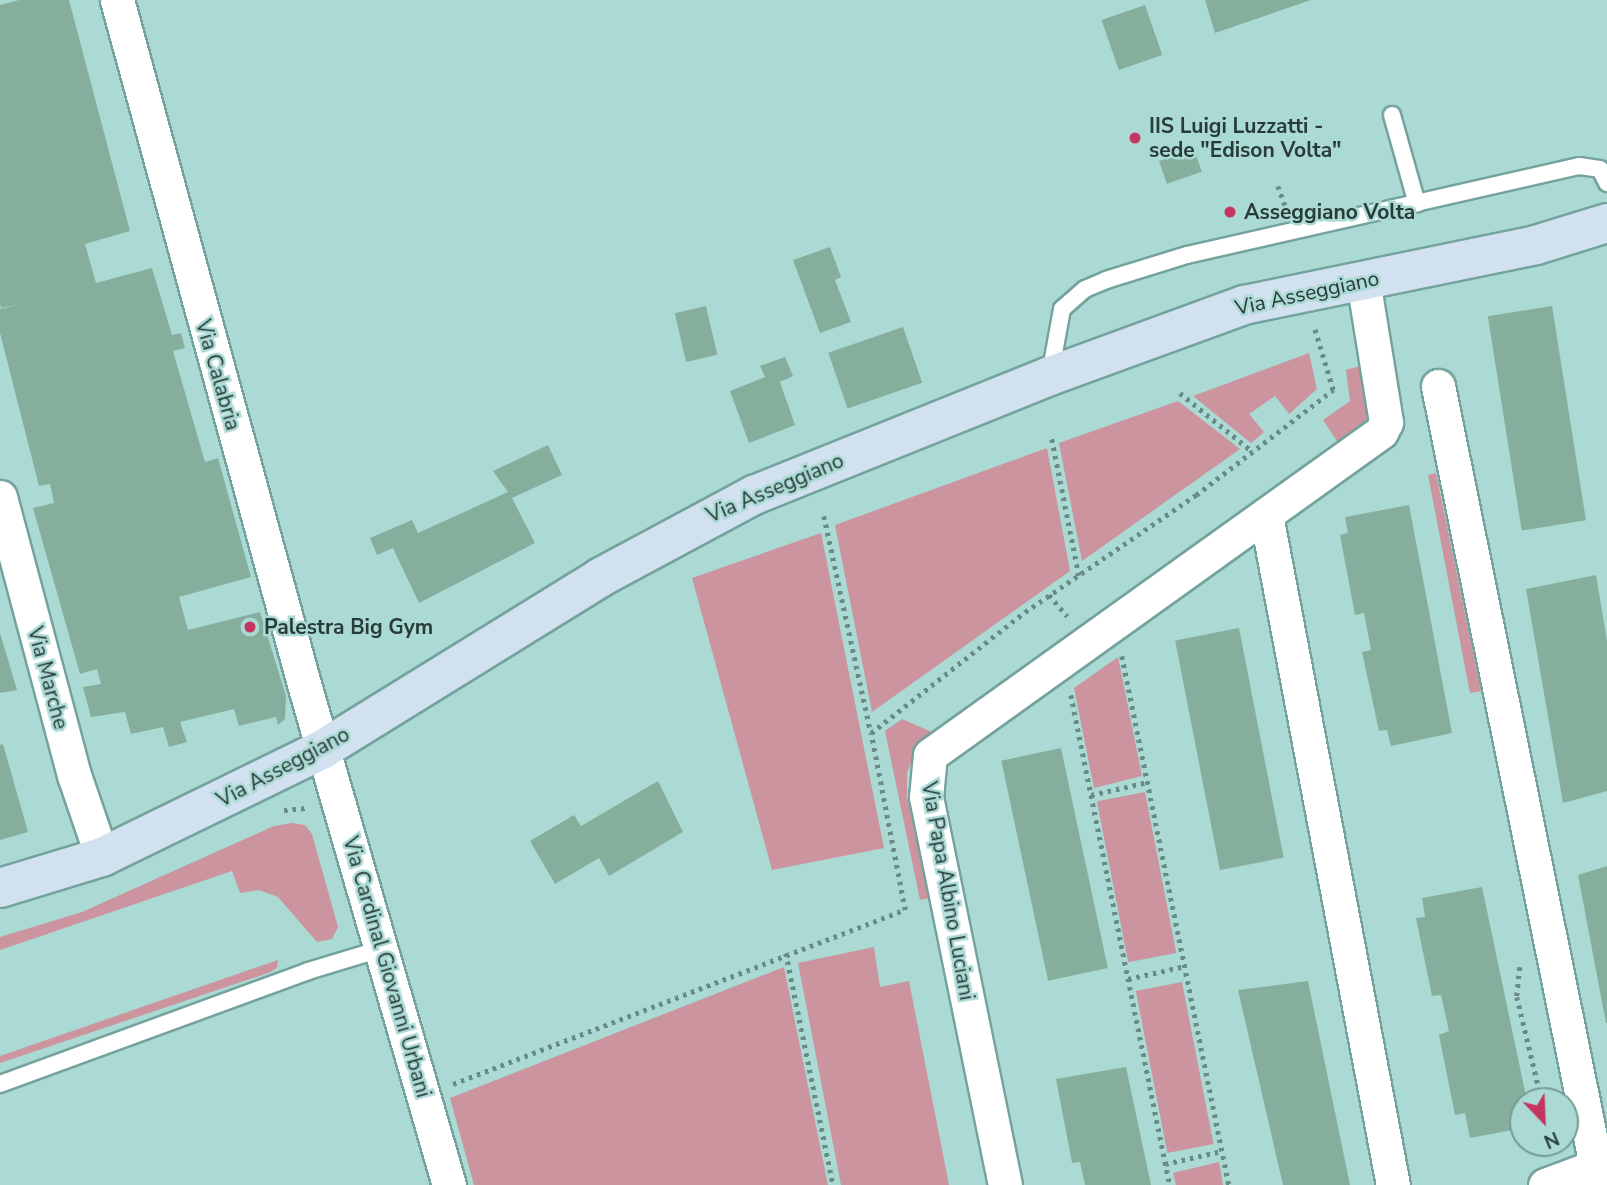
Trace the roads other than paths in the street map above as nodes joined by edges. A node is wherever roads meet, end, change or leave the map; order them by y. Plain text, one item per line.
1 (117, 0) edge
2 (1392, 115) dead end
3 (1607, 183) edge
4 (1417, 204) junction
5 (1607, 223) edge
6 (1363, 280) junction
7 (1050, 376) junction
8 (1438, 386) dead end
9 (0, 497) edge
10 (1266, 514) junction
11 (323, 749) junction
12 (102, 857) junction
13 (0, 888) edge
14 (384, 948) junction
15 (0, 1084) edge
16 (1603, 1171) edge
17 (449, 1185) edge
18 (1005, 1185) edge
19 (1393, 1185) edge
20 (1545, 1185) edge

1 - 11 street, Via Calabria
2 - 4 lane
3 - 4 lane
4 - 7 lane
5 - 6 street, Via Asseggiano
6 - 7 street, Via Asseggiano
6 - 10 street, Via Papa Albino Luciani
7 - 11 street, Via Asseggiano
8 - 16 street
9 - 12 street, Via Marche
10 - 18 street, Via Papa Albino Luciani
10 - 19 street
11 - 12 street, Via Asseggiano
11 - 14 street, Via Cardinal Giovanni Urbani
12 - 13 street, Via Asseggiano
14 - 15 lane
14 - 17 street, Via Cardinal Giovanni Urbani
16 - 20 street

